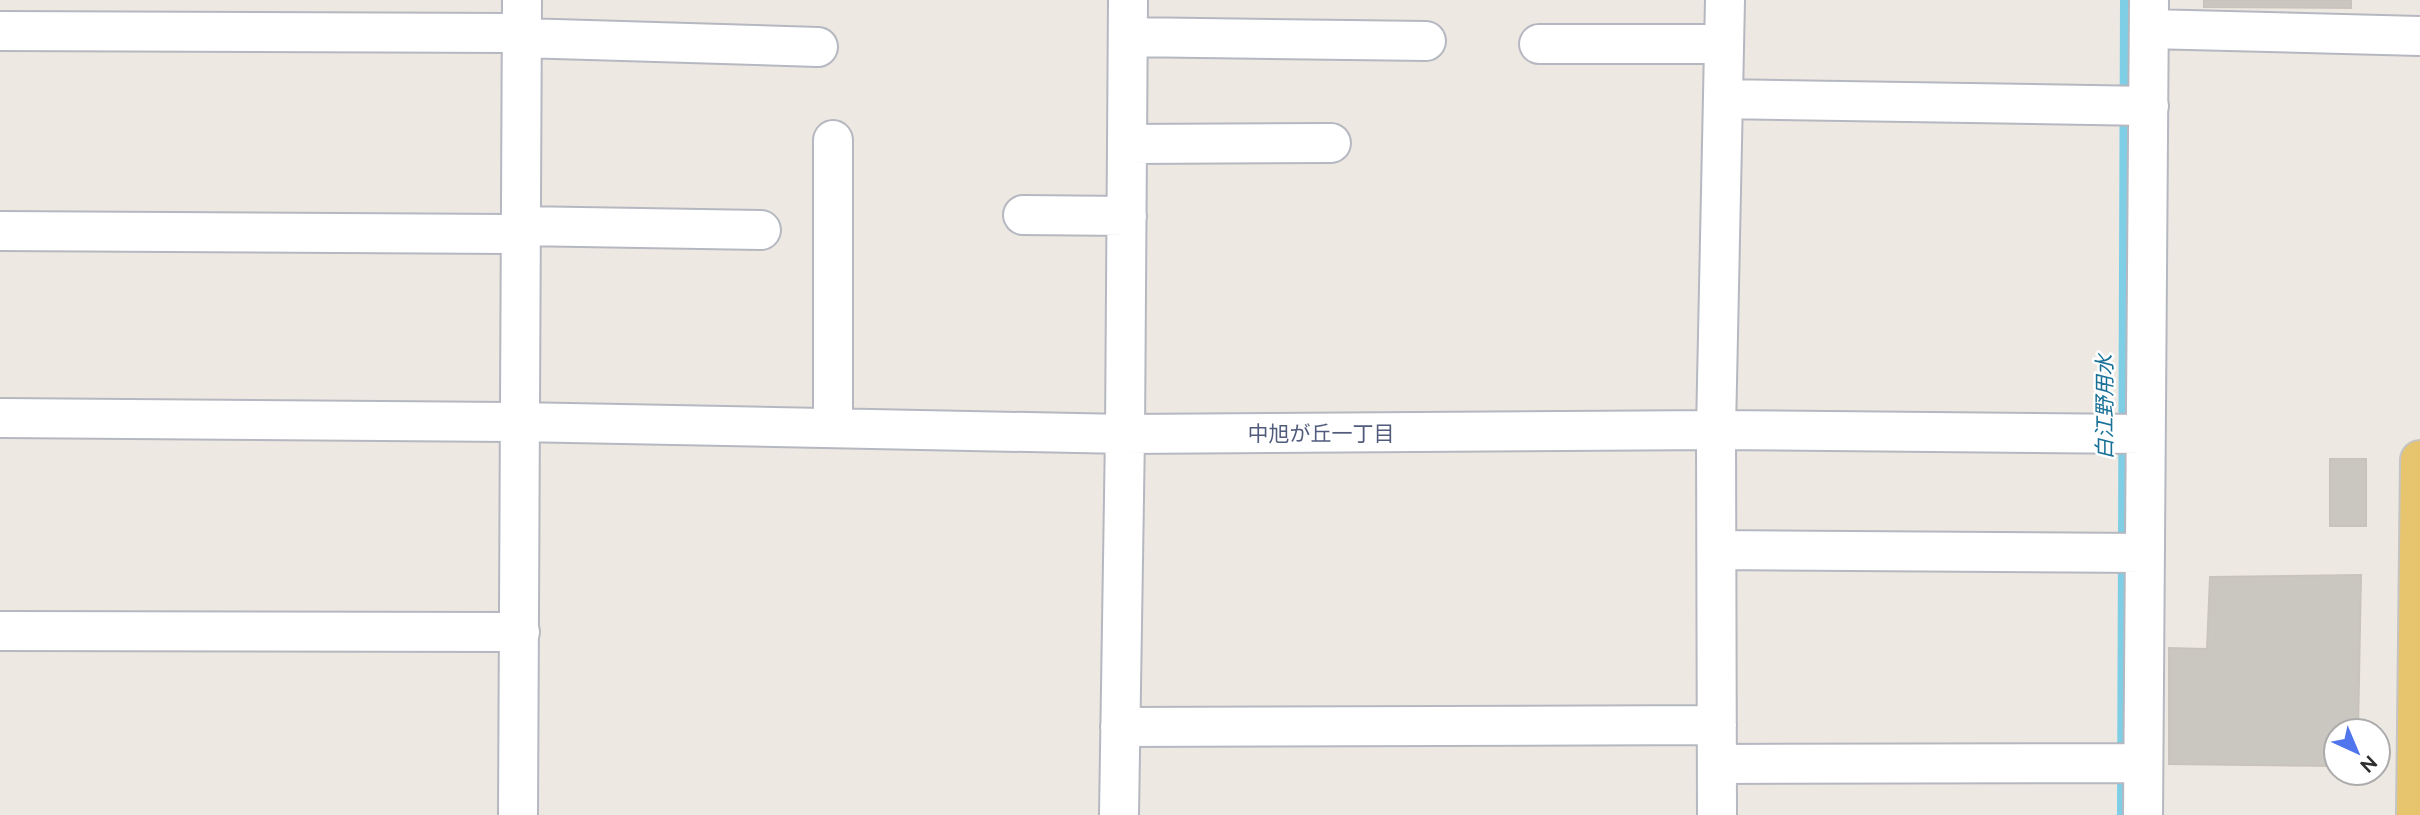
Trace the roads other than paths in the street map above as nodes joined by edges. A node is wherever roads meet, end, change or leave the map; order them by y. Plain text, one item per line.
1 (1725, 0) edge
2 (2149, 15) edge
3 (1128, 18) edge
4 (522, 24) edge
5 (0, 31) edge
6 (2420, 36) edge
7 (1426, 41) dead end
8 (1539, 44) dead end
9 (1724, 44) junction
10 (818, 47) dead end
11 (1723, 99) junction
12 (2132, 106) junction
13 (833, 140) dead end
14 (1331, 143) dead end
15 (1127, 144) junction
16 (1023, 215) dead end
17 (1127, 216) junction
18 (520, 230) junction
19 (761, 230) dead end
20 (0, 231) edge
21 (0, 418) edge
22 (519, 422) junction
23 (833, 428) junction
24 (1716, 430) junction
25 (1125, 434) junction
26 (2130, 434) junction
27 (2420, 460) edge
28 (1717, 550) junction
29 (2129, 552) junction
30 (0, 631) edge
31 (520, 632) junction
32 (1717, 725) junction
33 (1119, 727) junction
34 (2128, 763) junction
35 (1718, 764) junction
36 (518, 815) edge
37 (1119, 815) edge
38 (1717, 815) edge
39 (2143, 815) edge
40 (2416, 815) edge

1 - 9 street
2 - 6 street
2 - 12 street
3 - 7 street
3 - 15 street
4 - 5 street
4 - 10 street
4 - 18 street
8 - 9 street
9 - 11 street
11 - 12 street
11 - 24 street
12 - 26 street
13 - 23 street
14 - 15 street
15 - 17 street
16 - 17 street
17 - 25 street
18 - 19 street
18 - 20 street
18 - 22 street
21 - 22 street
22 - 23 street
22 - 31 street
23 - 25 street
24 - 25 street
24 - 26 street
24 - 28 street
25 - 33 street
26 - 29 street
27 - 40 main road
28 - 29 street
28 - 32 street
29 - 34 street
30 - 31 street
31 - 36 street
32 - 33 street
32 - 35 street
33 - 37 street
34 - 35 street
34 - 39 street
35 - 38 street

